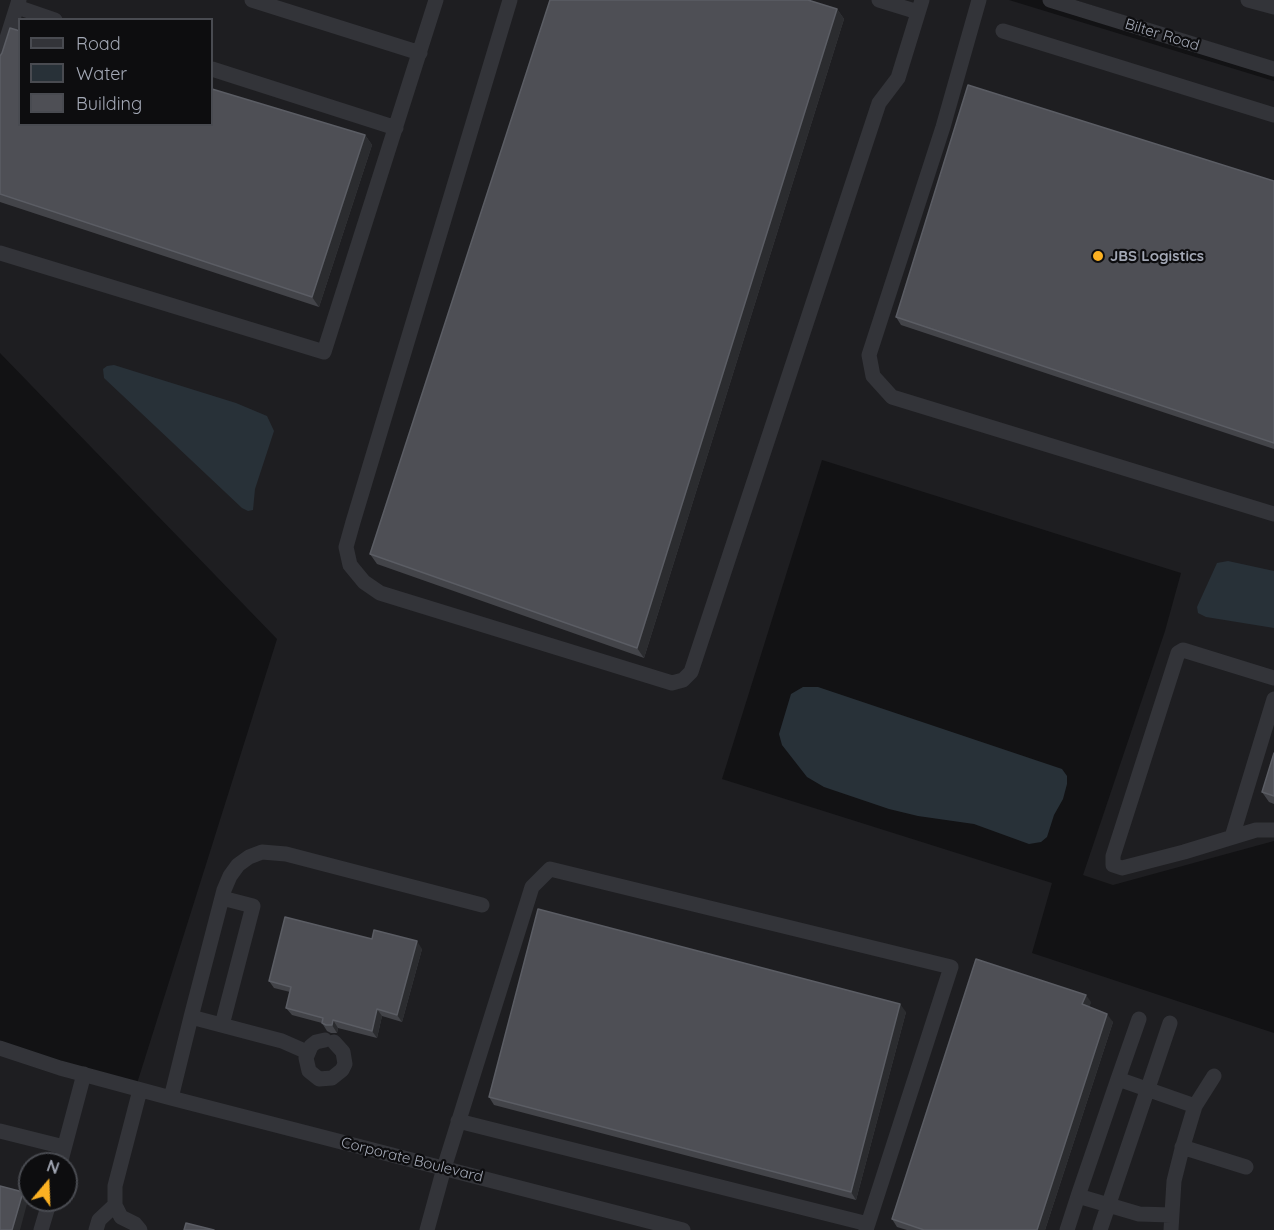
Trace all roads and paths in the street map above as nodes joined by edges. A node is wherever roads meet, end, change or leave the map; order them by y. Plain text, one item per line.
1 (252, 0) edge
2 (436, 0) edge
3 (510, 0) edge
4 (879, 0) edge
5 (979, 0) edge
6 (1050, 0) edge
7 (1248, 0) edge
8 (18, 4) edge
9 (920, 6) edge
10 (1274, 7) edge
11 (50, 18) edge
12 (1003, 31) dead end
13 (420, 53) junction
14 (0, 60) edge
15 (213, 69) edge
16 (1274, 69) edge
17 (1274, 115) edge
18 (396, 128) junction
19 (0, 253) edge
20 (1274, 514) edge
21 (1274, 678) edge
22 (1274, 699) edge
23 (1274, 830) edge
24 (1232, 837) junction
25 (222, 897) junction
26 (482, 905) dead end
27 (191, 1017) junction
28 (1139, 1019) dead end
29 (1170, 1023) dead end
30 (222, 1025) junction
31 (0, 1048) edge
32 (307, 1052) junction
33 (84, 1074) junction
34 (1214, 1076) dead end
35 (1118, 1079) junction
36 (140, 1090) junction
37 (1148, 1090) junction
38 (171, 1098) junction
39 (1195, 1106) junction
40 (458, 1121) junction
41 (0, 1131) edge
42 (64, 1147) junction
43 (1182, 1147) junction
44 (63, 1152) edge
45 (1246, 1167) dead end
46 (444, 1168) junction
47 (1078, 1196) junction
48 (115, 1205) junction
49 (1109, 1205) junction
50 (46, 1212) edge
51 (1171, 1222) edge
52 (867, 1227) edge
53 (41, 1230) edge
54 (96, 1230) edge
55 (140, 1230) edge
56 (428, 1230) edge
57 (683, 1230) edge
58 (1067, 1230) edge
59 (1100, 1230) edge

1 - 13 street
2 - 13 street
3 - 9 street
4 - 9 street
5 - 20 street
6 - 16 street, Bilter Road
7 - 10 street
8 - 11 street
8 - 14 street
12 - 17 street
13 - 18 street
15 - 18 street
18 - 19 street
21 - 24 street
22 - 24 street
23 - 24 street
25 - 26 street
25 - 27 street
25 - 30 street
27 - 30 street
27 - 38 street
28 - 35 street
29 - 37 street
30 - 32 street
31 - 33 street, Corporate Boulevard
32 - 32 street
33 - 36 street, Corporate Boulevard
33 - 42 street
34 - 39 street
35 - 37 street
35 - 47 street
36 - 38 street, Corporate Boulevard
36 - 48 street
37 - 39 street
37 - 49 street
38 - 46 street, Corporate Boulevard
39 - 43 street
40 - 46 street
40 - 52 street
40 - 52 street
41 - 42 street
42 - 44 street
43 - 45 street
43 - 51 street
46 - 56 street
46 - 57 street, Corporate Boulevard
47 - 49 street
47 - 58 street
48 - 54 street
48 - 55 street
49 - 51 street
49 - 59 street
50 - 53 street

